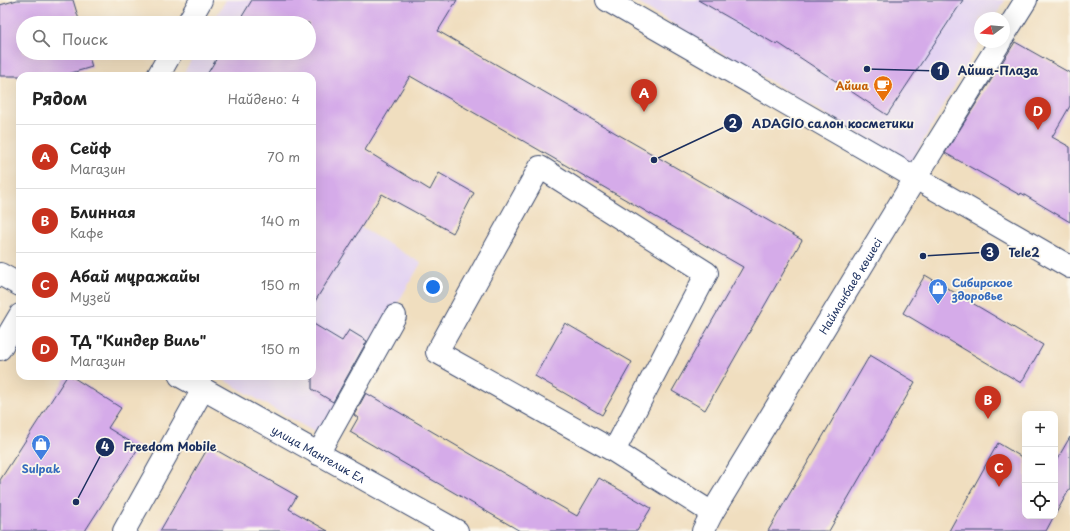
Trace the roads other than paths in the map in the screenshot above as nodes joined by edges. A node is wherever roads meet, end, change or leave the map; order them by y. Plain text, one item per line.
1 (201, 0) edge
2 (1026, 0) edge
3 (619, 3) edge
4 (192, 16) edge
5 (1010, 25) edge
6 (996, 48) edge
7 (167, 60) edge
8 (160, 72) edge
9 (916, 177) junction
10 (1070, 267) edge
11 (0, 274) edge
12 (16, 283) edge
13 (395, 316) dead end
14 (16, 322) edge
15 (0, 349) edge
16 (187, 380) edge
17 (203, 389) junction
18 (614, 451) junction
19 (318, 454) junction
20 (708, 522) edge
21 (124, 531) edge
22 (457, 531) edge

1 - 4 street
2 - 5 street
3 - 9 street
6 - 9 street, Найманбаев көшесі
7 - 8 street
9 - 10 street
9 - 20 street, Найманбаев көшесі
11 - 12 street
13 - 19 street
14 - 15 street
16 - 17 street, улица Мангелик Ел
17 - 19 street, улица Мангелик Ел
17 - 21 street
18 - 18 street
18 - 20 street
19 - 22 street, улица Мангелик Ел

